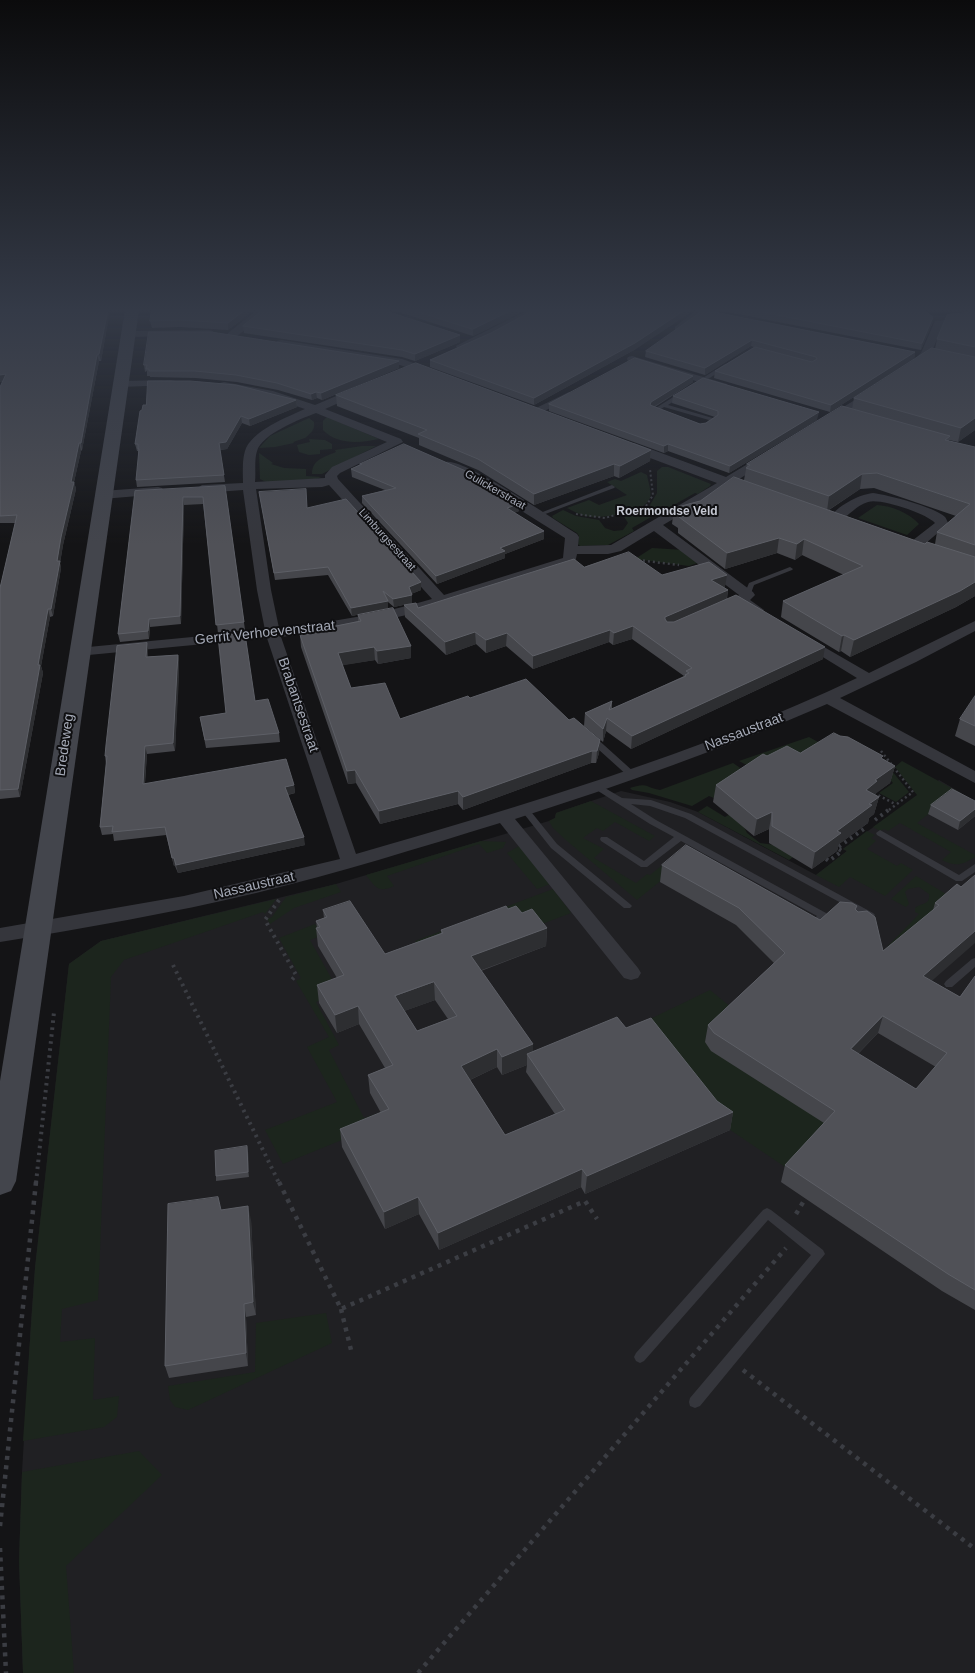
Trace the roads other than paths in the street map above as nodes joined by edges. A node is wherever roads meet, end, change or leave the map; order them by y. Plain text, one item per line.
1 (118, 388) edge
2 (239, 388) edge
3 (365, 388) edge
4 (878, 388) edge
5 (581, 389) edge
6 (688, 390) edge
7 (664, 405) junction
8 (317, 409) junction
9 (662, 414) edge
10 (830, 416) junction
11 (554, 417) edge
12 (855, 420) edge
13 (702, 428) edge
14 (815, 428) edge
15 (615, 441) edge
16 (775, 452) edge
17 (439, 460) edge
18 (332, 480) junction
19 (726, 482) junction
20 (249, 486) junction
21 (612, 487) dead end
22 (174, 490) edge
23 (193, 490) edge
24 (102, 495) junction
25 (762, 495) edge
26 (538, 515) junction
27 (654, 525) junction
28 (852, 526) edge
29 (572, 544) junction
30 (913, 547) edge
31 (790, 569) dead end
32 (740, 600) junction
33 (442, 601) junction
34 (772, 620) edge
35 (975, 625) edge
36 (273, 633) junction
37 (796, 634) edge
38 (78, 652) junction
39 (869, 679) junction
40 (828, 698) junction
41 (580, 729) edge
42 (632, 775) junction
43 (975, 778) edge
44 (598, 787) junction
45 (621, 802) junction
46 (525, 810) junction
47 (504, 817) junction
48 (880, 833) dead end
49 (680, 837) junction
50 (604, 839) dead end
51 (350, 862) junction
52 (975, 866) edge
53 (627, 906) dead end
54 (813, 925) edge
55 (858, 926) edge
56 (38, 930) junction
57 (0, 935) edge
58 (975, 961) edge
59 (631, 973) dead end
60 (950, 984) dead end
61 (0, 1181) edge
62 (640, 1357) dead end
63 (695, 1402) dead end

1 - 24 street, Bredeweg
2 - 8 street
3 - 8 street, Brabantsestraat
4 - 10 street
5 - 11 street
6 - 7 lane
7 - 9 lane
7 - 13 lane
8 - 18 street
8 - 20 street, Brabantsestraat
10 - 12 street
10 - 14 street
15 - 19 street
16 - 19 street
17 - 26 street, Gulickerstraat
18 - 20 street
18 - 33 street, Limburgsestraat
19 - 25 street
19 - 27 street
20 - 23 street
20 - 36 street, Brabantsestraat
21 - 26 lane, Gulickerstraat
22 - 24 street
24 - 38 street, Bredeweg
26 - 29 street, Gulickerstraat
27 - 29 street
27 - 32 street
28 - 30 street
29 - 33 street, Gerrit Verhoevenstraat
31 - 32 lane
32 - 34 street
33 - 36 street, Gerrit Verhoevenstraat
35 - 39 street, Nassaustraat
36 - 38 street, Gerrit Verhoevenstraat
36 - 51 street, Brabantsestraat
37 - 39 street
38 - 56 street, Bredeweg
39 - 40 street, Nassaustraat
40 - 42 street, Nassaustraat
40 - 43 street
41 - 42 lane
42 - 44 street, Nassaustraat
44 - 45 lane
44 - 46 street, Nassaustraat
45 - 49 lane
45 - 55 lane
46 - 47 street, Nassaustraat
46 - 53 lane
47 - 51 street, Nassaustraat
47 - 59 street
48 - 52 lane
49 - 50 lane
49 - 54 lane
51 - 56 street, Nassaustraat
56 - 57 street, Nassaustraat
56 - 61 street, Bredeweg
58 - 60 lane
62 - 63 lane

